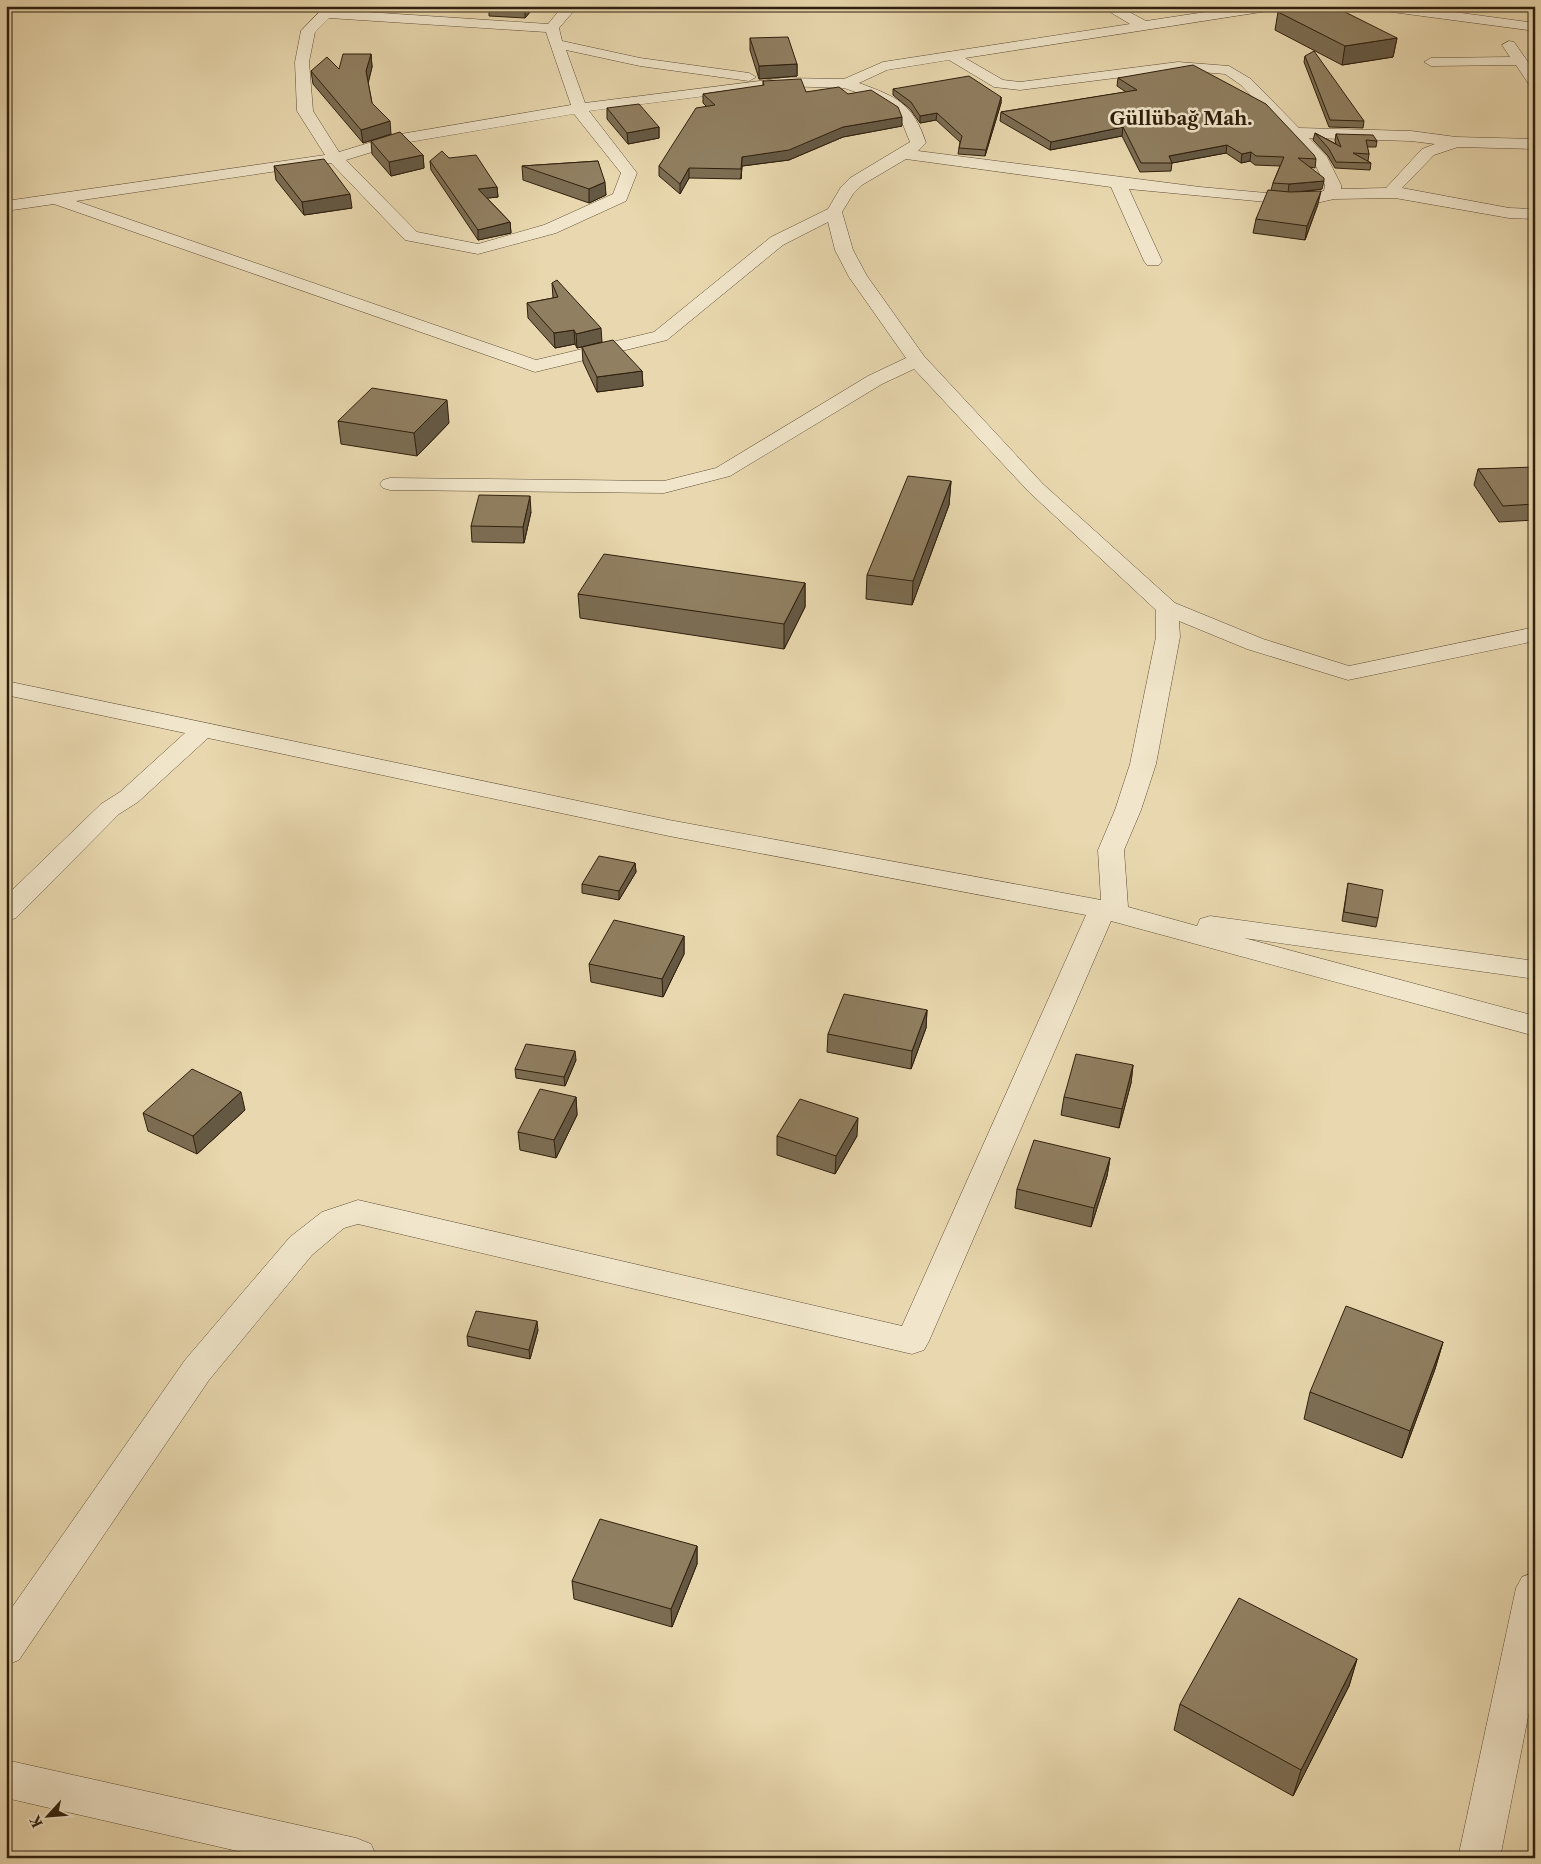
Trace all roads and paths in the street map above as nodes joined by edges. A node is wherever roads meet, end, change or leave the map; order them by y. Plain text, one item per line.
1 (571, 6) edge
2 (1107, 6) edge
3 (1274, 6) edge
4 (1378, 6) edge
5 (330, 10) edge
6 (1494, 23) junction
7 (1144, 26) junction
8 (1535, 27) edge
9 (552, 28) junction
10 (556, 44) junction
11 (950, 55) junction
12 (1520, 61) junction
13 (1431, 62) dead end
14 (782, 82) junction
15 (1535, 83) edge
16 (846, 84) junction
17 (581, 107) junction
18 (1297, 134) junction
19 (1456, 142) junction
20 (1535, 144) edge
21 (906, 154) junction
22 (335, 158) junction
23 (1116, 181) junction
24 (1395, 193) junction
25 (1332, 194) junction
26 (54, 199) junction
27 (6, 206) edge
28 (834, 212) junction
29 (1535, 214) edge
30 (1153, 261) dead end
31 (917, 360) junction
32 (390, 484) dead end
33 (1166, 608) junction
34 (1535, 634) edge
35 (6, 688) edge
36 (203, 730) junction
37 (1108, 911) junction
38 (6, 912) edge
39 (1535, 970) edge
40 (1535, 1026) edge
41 (1535, 1588) edge
42 (6, 1648) edge
43 (6, 1779) edge
44 (356, 1858) edge
45 (1479, 1858) edge

1 - 9 street
2 - 7 street
3 - 7 street
4 - 6 street
5 - 9 street
5 - 22 street
6 - 8 street
6 - 12 street
7 - 11 street
9 - 10 street
10 - 14 street
10 - 17 street
11 - 16 street
11 - 18 street
12 - 13 street
12 - 15 street
14 - 16 street
14 - 17 street
16 - 21 street
17 - 22 street
17 - 22 street
18 - 19 street
18 - 25 street
19 - 20 street
19 - 24 street
21 - 23 street
21 - 28 street
22 - 26 street
23 - 25 street
23 - 30 street
24 - 25 street
24 - 29 street
26 - 27 street
26 - 28 street
28 - 31 street
31 - 32 street
31 - 33 street
33 - 34 street
33 - 37 street
35 - 36 street
36 - 37 street
36 - 38 street
37 - 39 street
37 - 40 street
37 - 42 street
41 - 45 street
43 - 44 street

